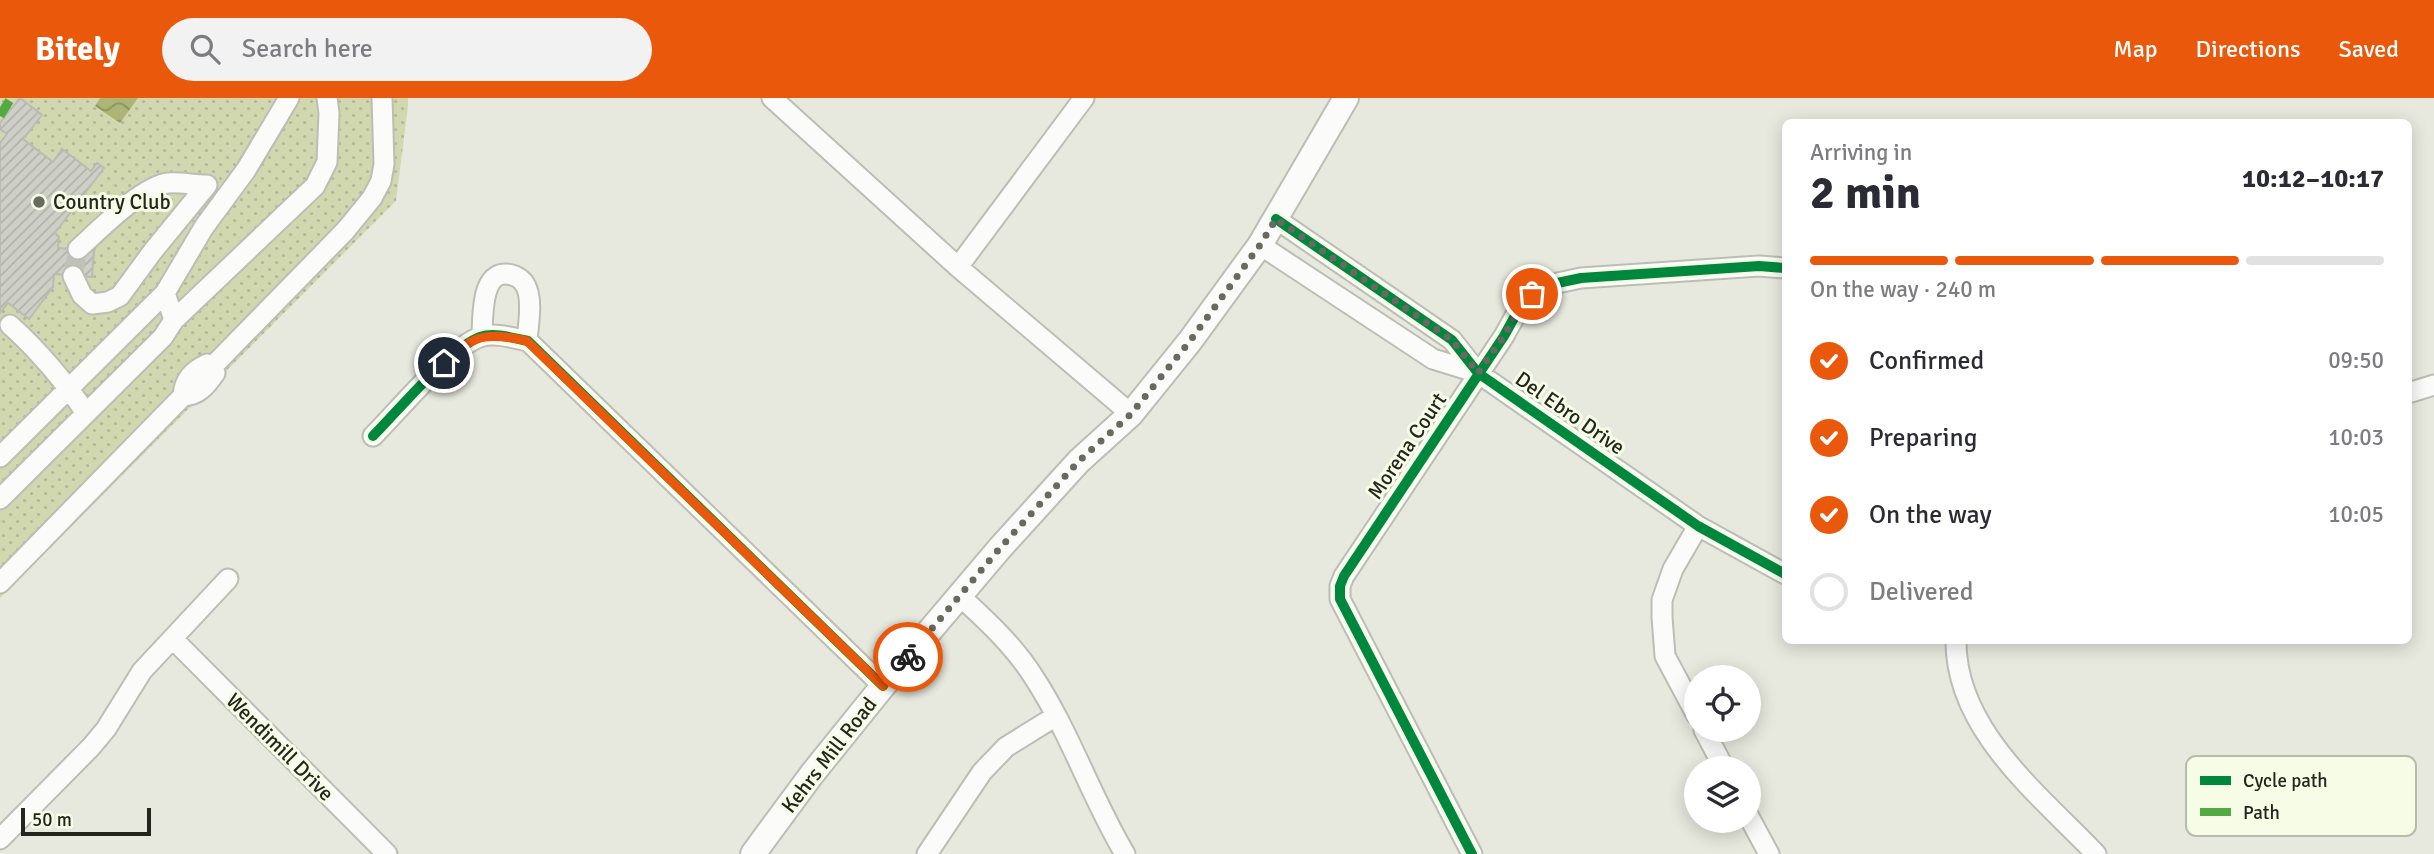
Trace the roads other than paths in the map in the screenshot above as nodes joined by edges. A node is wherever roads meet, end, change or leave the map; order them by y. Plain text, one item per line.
1 (289, 98) edge
2 (327, 98) edge
3 (382, 98) edge
4 (772, 98) edge
5 (1084, 98) edge
6 (1346, 98) edge
7 (207, 185) junction
8 (233, 187) junction
9 (1276, 219) junction
10 (1260, 245) junction
11 (78, 250) tunnel mouth
12 (958, 267) junction
13 (1782, 268) edge
14 (73, 276) dead end
15 (165, 293) junction
16 (174, 320) junction
17 (10, 325) dead end
18 (482, 336) junction
19 (527, 341) junction
20 (1478, 373) junction
21 (2434, 385) edge
22 (68, 388) junction
23 (2412, 392) edge
24 (86, 413) junction
25 (1131, 414) junction
26 (373, 436) dead end
27 (0, 457) edge
28 (0, 499) edge
29 (1698, 526) junction
30 (1782, 572) edge
31 (228, 579) dead end
32 (0, 583) edge
33 (961, 597) junction
34 (173, 639) junction
35 (1956, 644) edge
36 (883, 686) junction
37 (1684, 692) edge
38 (1056, 716) junction
39 (1758, 833) edge
40 (0, 839) edge
41 (387, 854) edge
42 (752, 854) edge
43 (928, 854) edge
44 (1125, 854) edge
45 (1472, 854) edge
46 (1769, 854) edge
47 (2096, 854) edge

1 - 8 street
2 - 16 street
3 - 32 street
4 - 12 street
5 - 12 street
6 - 9 main road, Kehrs Mill Road
7 - 8 street
7 - 11 street
7 - 14 street
8 - 15 street
9 - 10 main road, Kehrs Mill Road
9 - 20 street, Del Ebro Drive
10 - 20 street, Del Ebro Drive
10 - 25 main road, Kehrs Mill Road
12 - 25 street
13 - 20 street, Morena Court
15 - 16 street
15 - 22 street
16 - 24 street
17 - 22 street
18 - 19 street
18 - 19 street
18 - 26 street
19 - 36 street
20 - 29 street, Del Ebro Drive
20 - 45 street, Morena Court
21 - 23 street
22 - 24 street
22 - 27 street
24 - 28 street
25 - 33 main road, Kehrs Mill Road
29 - 30 street, Del Ebro Drive
29 - 37 street
31 - 34 street
33 - 36 main road, Kehrs Mill Road
33 - 38 street
34 - 40 street
34 - 41 street, Wendimill Drive
35 - 47 street
36 - 42 main road, Kehrs Mill Road
38 - 43 street
38 - 44 street
39 - 46 street

